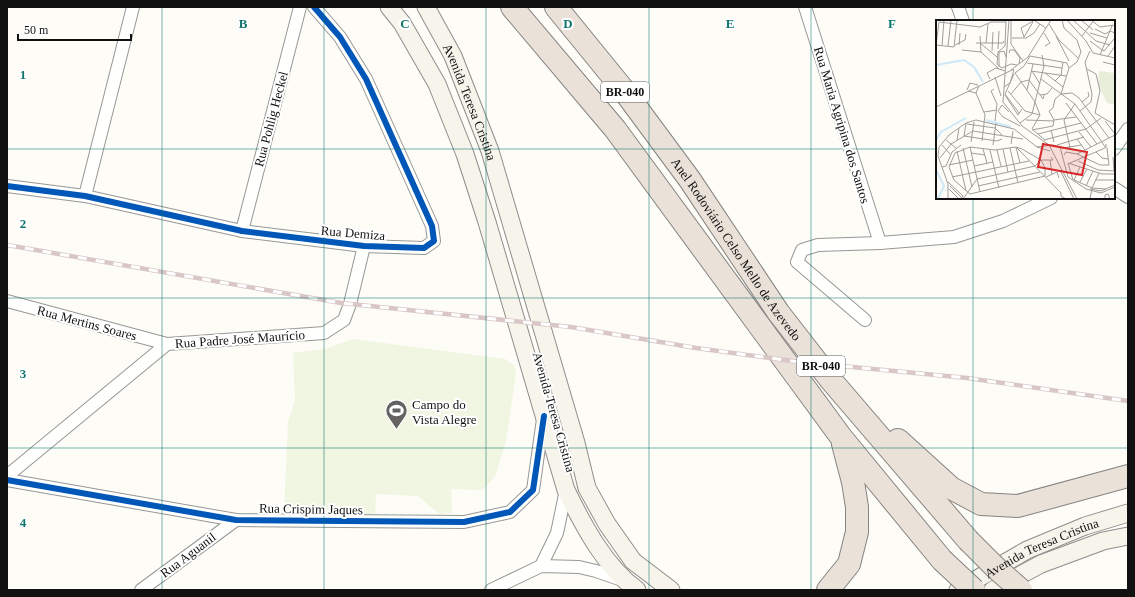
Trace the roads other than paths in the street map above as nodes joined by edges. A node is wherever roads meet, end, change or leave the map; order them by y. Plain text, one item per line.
1 (133, 7) edge
2 (300, 7) edge
3 (314, 7) edge
4 (389, 7) edge
5 (426, 7) edge
6 (512, 7) edge
7 (556, 7) edge
8 (805, 7) edge
9 (958, 7) edge
10 (963, 20) edge
11 (1128, 129) edge
12 (1115, 148) edge
13 (7, 186) edge
14 (1115, 189) edge
15 (85, 196) junction
16 (1128, 197) edge
17 (1049, 199) edge
18 (242, 231) junction
19 (880, 243) junction
20 (364, 246) junction
21 (7, 301) edge
22 (864, 320) dead end
23 (167, 344) junction
24 (830, 378) junction
25 (544, 416) junction
26 (841, 437) junction
27 (7, 476) edge
28 (1128, 476) edge
29 (7, 480) edge
30 (566, 490) junction
31 (1128, 514) edge
32 (236, 520) junction
33 (1128, 536) edge
34 (542, 566) junction
35 (631, 586) edge
36 (141, 590) edge
37 (491, 590) edge
38 (671, 590) edge
39 (828, 590) edge
40 (958, 590) edge
41 (974, 590) edge
42 (993, 590) edge
43 (1021, 590) edge

1 - 15 street
2 - 18 street, Rua Pohlig Heckel
3 - 20 street, Rua Demiza
4 - 25 main road, Avenida Teresa Cristina
5 - 38 main road, Avenida Teresa Cristina
6 - 26 highway, Anel Rodoviário Celso Mello de Azevedo / BR-040
7 - 24 highway, Anel Rodoviário Celso Mello de Azevedo / BR-040
8 - 19 street, Rua Maria Agripina dos Santos
9 - 10 street
11 - 12 street
13 - 15 street, Rua Demiza
14 - 16 street
15 - 18 street, Rua Demiza
17 - 19 street
18 - 20 street, Rua Demiza
19 - 22 street
20 - 23 street, Rua Padre José Maurício
21 - 23 street, Rua Mertins Soares
23 - 27 street, Rua Padre José Maurício
24 - 28 highway
24 - 43 highway, Anel Rodoviário Celso Mello de Azevedo / BR-040, bridge
25 - 30 main road, Avenida Teresa Cristina
25 - 32 street, Rua Crispim Jaques
26 - 39 highway
26 - 41 highway, Anel Rodoviário Celso Mello de Azevedo / BR-040, bridge
29 - 32 street, Rua Crispim Jaques
30 - 34 street
30 - 35 main road, Avenida Teresa Cristina
31 - 40 main road, Avenida Teresa Cristina
32 - 36 street, Rua Aguanil
33 - 42 main road, Avenida Teresa Cristina
34 - 35 street
34 - 37 street

